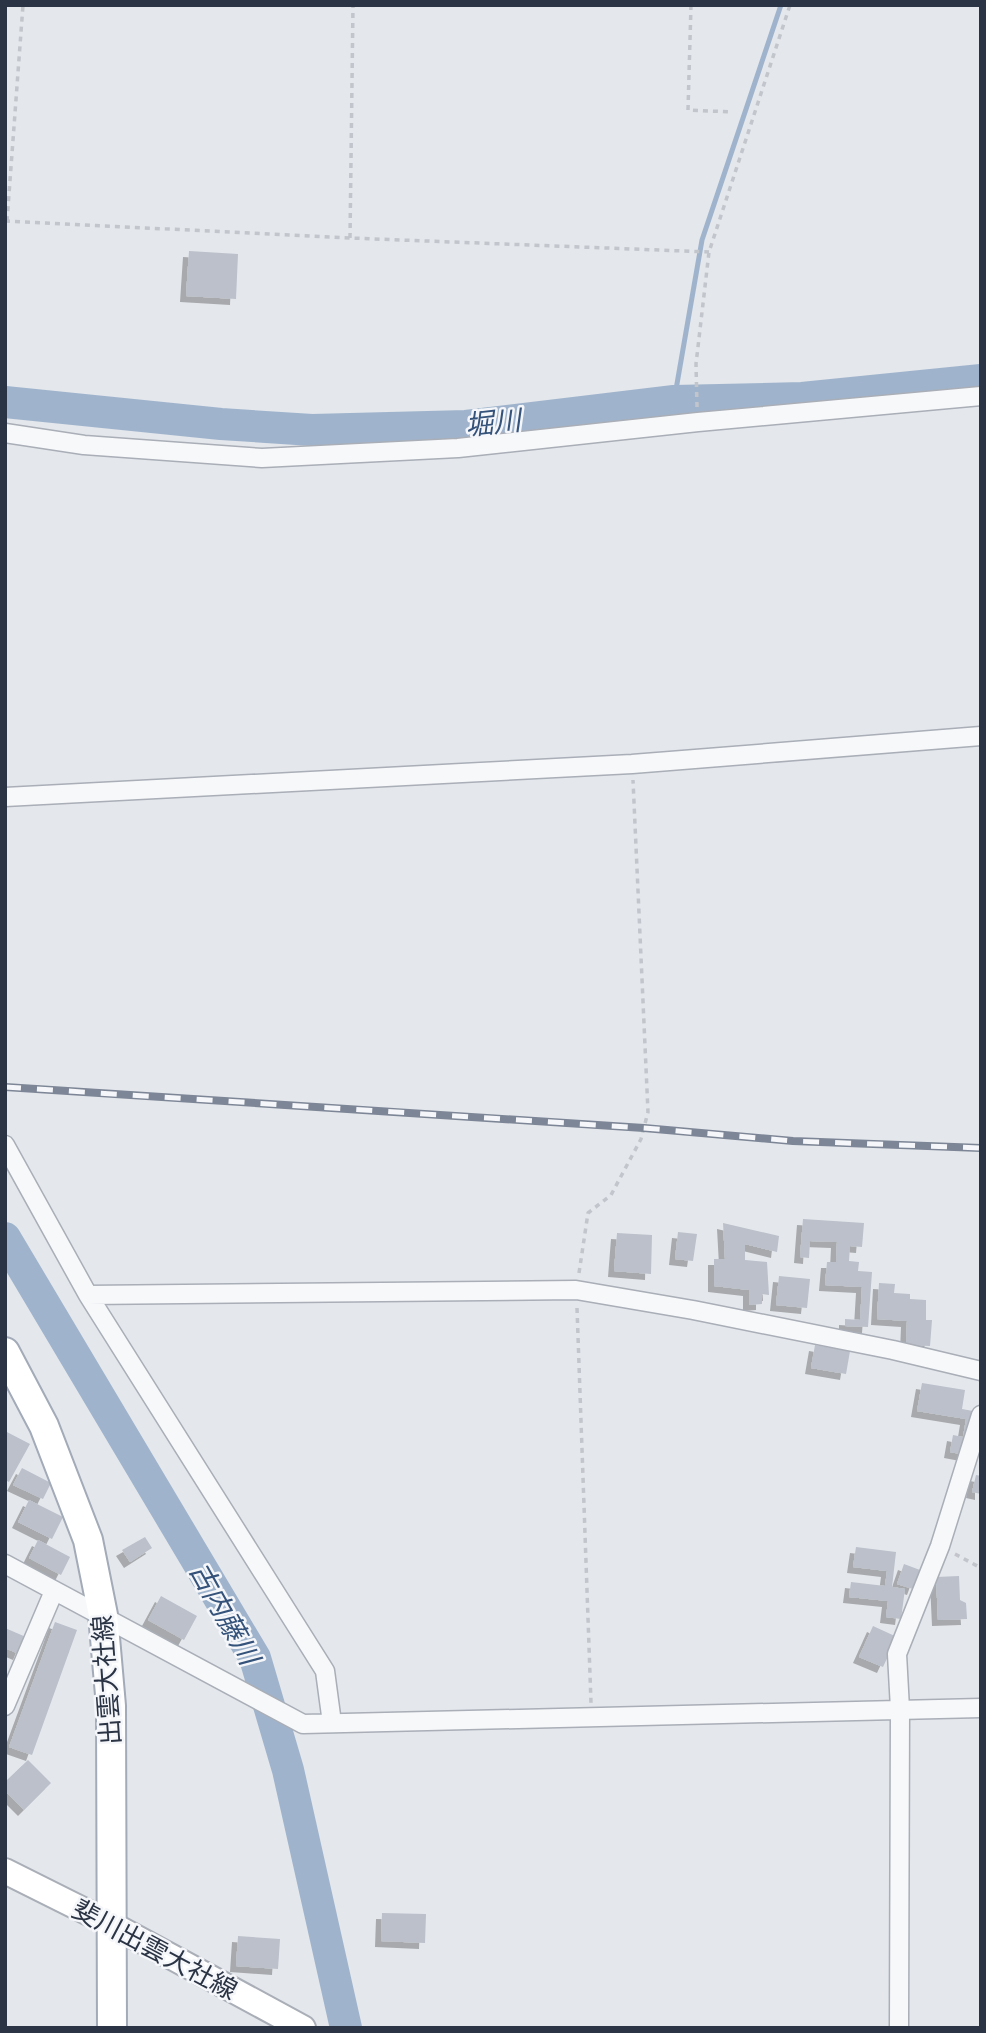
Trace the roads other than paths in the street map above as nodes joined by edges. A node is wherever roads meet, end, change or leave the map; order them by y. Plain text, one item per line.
1 (981, 396) edge
2 (5, 433) edge
3 (981, 736) edge
4 (5, 797) edge
5 (5, 1145) edge
6 (88, 1296) junction
7 (5, 1352) edge
8 (981, 1371) edge
9 (981, 1415) edge
10 (5, 1564) edge
11 (54, 1591) junction
12 (103, 1615) junction
13 (5, 1706) edge
14 (981, 1708) edge
15 (900, 1709) junction
16 (332, 1723) junction
17 (5, 1871) edge
18 (111, 1924) junction
19 (299, 2026) edge
20 (112, 2028) edge
21 (899, 2028) edge

1 - 2 street
3 - 4 street
5 - 6 street
6 - 8 street
6 - 16 street
7 - 12 main road, 出雲大社線
9 - 15 street
10 - 11 street
11 - 12 street
11 - 13 street
12 - 16 street
12 - 18 main road, 出雲大社線
14 - 15 street
15 - 16 street
15 - 21 street
17 - 18 main road, 斐川出雲大社線
18 - 19 main road, 斐川出雲大社線
18 - 20 main road, 出雲大社線

